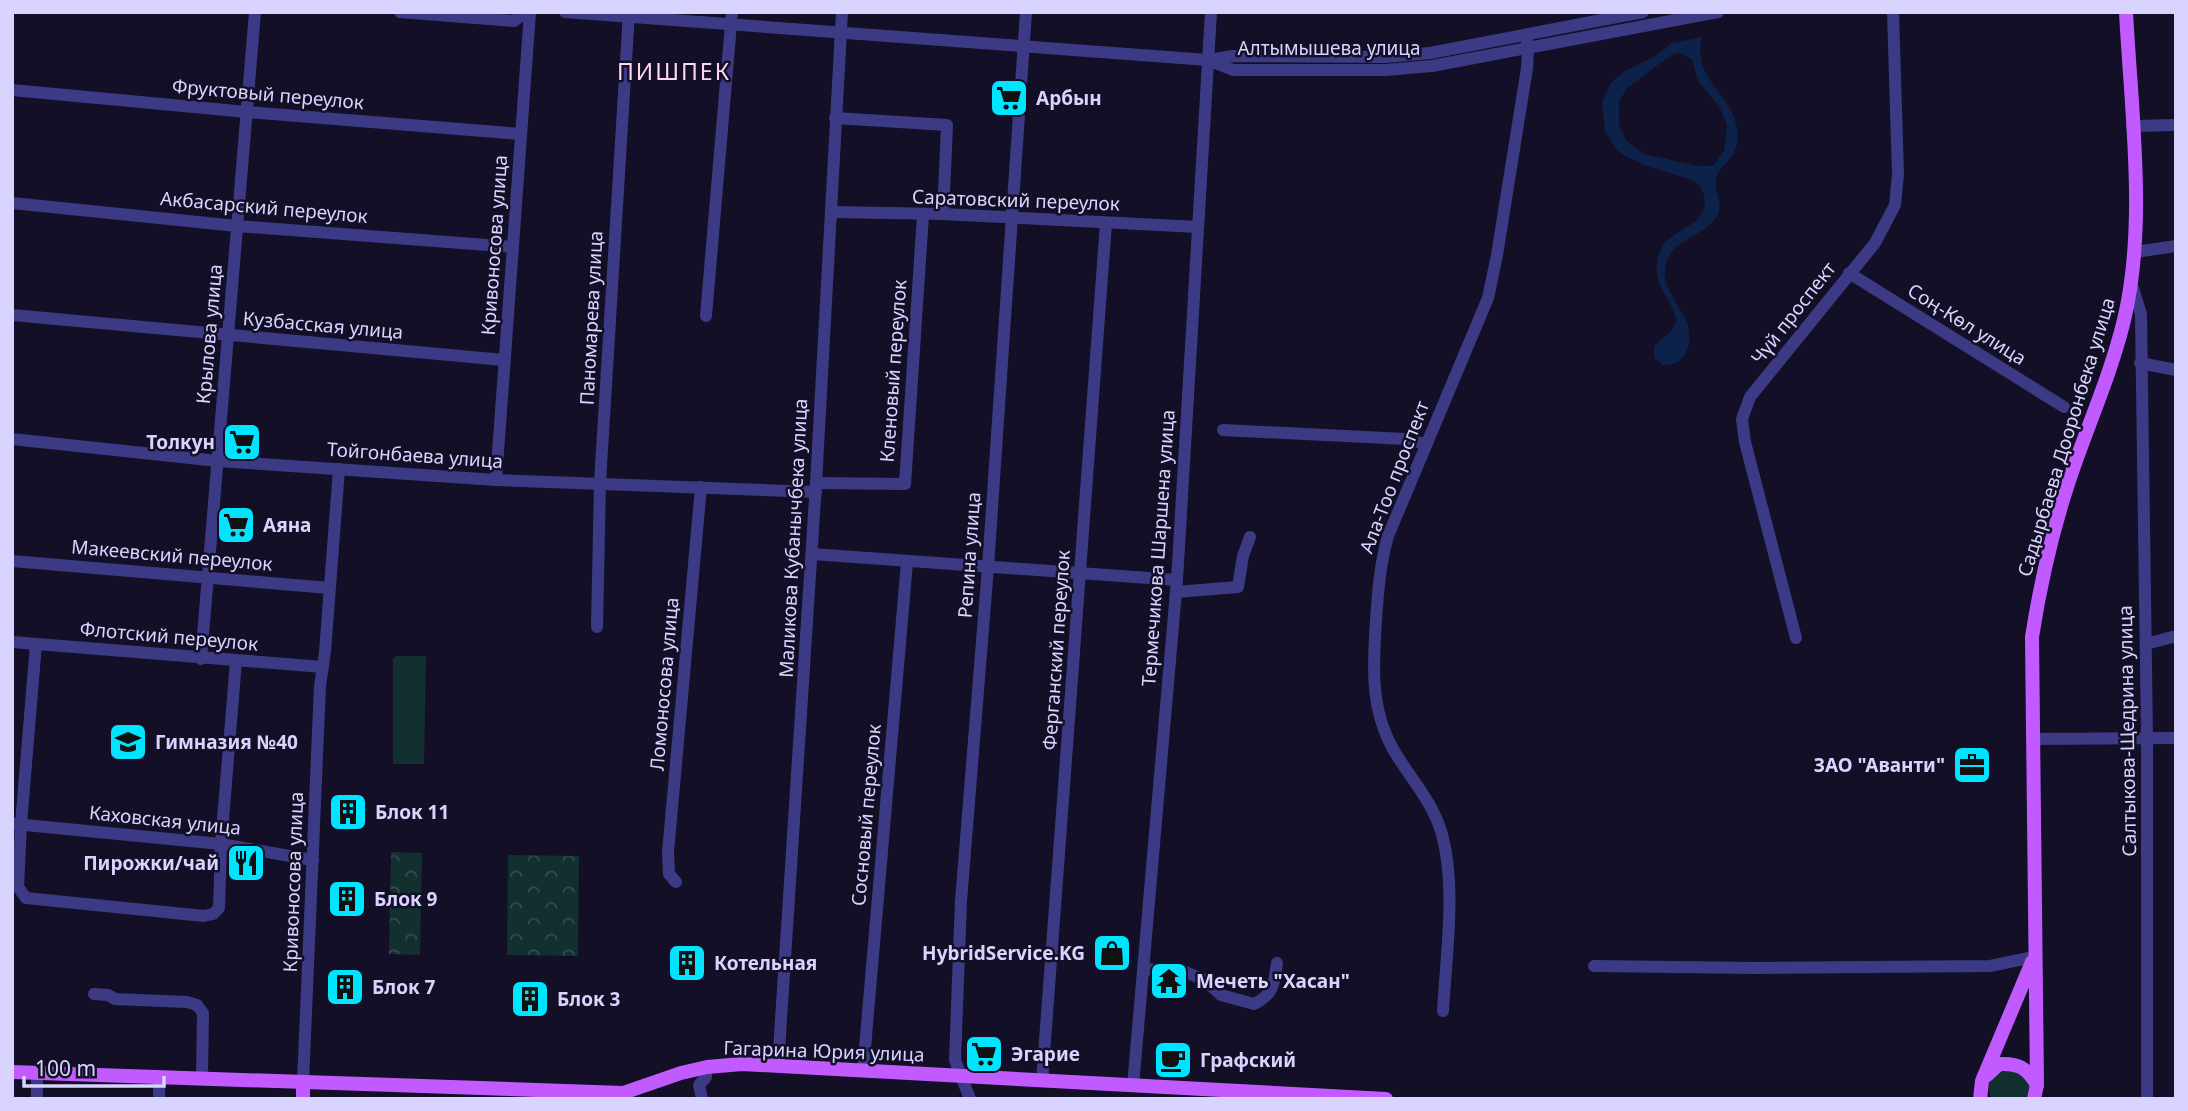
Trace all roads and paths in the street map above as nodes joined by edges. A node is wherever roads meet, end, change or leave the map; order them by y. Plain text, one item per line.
1 (255, 12) edge
2 (400, 12) edge
3 (528, 12) edge
4 (565, 12) edge
5 (842, 12) edge
6 (1026, 12) edge
7 (1211, 12) edge
8 (1643, 12) edge
9 (1718, 12) edge
10 (1893, 12) edge
11 (2126, 12) edge
12 (629, 15) edge
13 (731, 18) edge
14 (840, 32) junction
15 (1526, 35) junction
16 (1023, 47) junction
17 (1528, 50) junction
18 (1208, 60) junction
19 (12, 90) edge
20 (247, 112) junction
21 (835, 117) junction
22 (2176, 125) edge
23 (2132, 126) junction
24 (521, 134) junction
25 (12, 203) edge
26 (832, 212) junction
27 (943, 214) junction
28 (923, 215) junction
29 (1012, 218) junction
30 (1106, 223) junction
31 (237, 226) junction
32 (1198, 227) junction
33 (2176, 246) edge
34 (513, 247) junction
35 (2135, 252) junction
36 (1849, 273) junction
37 (2131, 281) junction
38 (12, 315) edge
39 (706, 316) dead end
40 (229, 335) junction
41 (504, 360) junction
42 (2140, 363) junction
43 (2176, 370) edge
44 (2064, 407) dead end
45 (1223, 430) dead end
46 (12, 439) edge
47 (1426, 444) junction
48 (218, 461) junction
49 (339, 469) junction
50 (496, 480) junction
51 (600, 482) junction
52 (816, 487) junction
53 (701, 488) junction
54 (1250, 537) dead end
55 (812, 554) junction
56 (12, 561) edge
57 (907, 562) junction
58 (988, 567) junction
59 (1082, 573) junction
60 (209, 577) junction
61 (1176, 586) junction
62 (329, 588) junction
63 (597, 627) dead end
64 (2176, 636) edge
65 (1796, 638) dead end
66 (12, 642) edge
67 (36, 644) junction
68 (2146, 644) junction
69 (201, 659) junction
70 (236, 661) junction
71 (323, 667) junction
72 (2147, 738) junction
73 (2176, 738) edge
74 (2032, 739) junction
75 (16, 824) edge
76 (221, 844) junction
77 (313, 860) junction
78 (676, 882) dead end
79 (2034, 957) junction
80 (1277, 963) dead end
81 (1594, 966) dead end
82 (1143, 969) junction
83 (94, 994) dead end
84 (1443, 1011) dead end
85 (778, 1066) junction
86 (706, 1067) junction
87 (863, 1071) junction
88 (12, 1072) edge
89 (37, 1073) junction
90 (960, 1076) junction
91 (159, 1077) junction
92 (202, 1079) junction
93 (1042, 1081) junction
94 (1982, 1081) junction
95 (303, 1082) junction
96 (1133, 1086) junction
97 (2035, 1092) edge
98 (622, 1096) edge
99 (1333, 1098) edge
100 (37, 1099) edge
101 (159, 1099) edge
102 (303, 1099) edge
103 (702, 1099) edge
104 (970, 1099) edge
105 (1386, 1099) edge
106 (1980, 1099) edge
107 (2147, 1099) edge

1 - 20 street, Крылова улица
2 - 3 street
3 - 24 street, Кривоносова улица
4 - 12 street
5 - 14 street, Маликова Кубанычбека улица
6 - 16 street, Репина улица
7 - 18 street, Термечикова Шаршена улица
8 - 15 street, Алтымышева улица
9 - 17 street, Алтымышева улица
10 - 36 street, Чүй проспект
11 - 23 main road, Садырбаева Дооронбека улица
12 - 13 street
12 - 51 street, Паномарева улица
13 - 14 street
13 - 39 street
14 - 16 street
14 - 21 street, Маликова Кубанычбека улица
15 - 17 street, Ала-Тоо проспект
15 - 18 street, Алтымышева улица
16 - 18 street
16 - 29 street, Репина улица
17 - 18 street, Алтымышева улица
17 - 47 street, Ала-Тоо проспект
18 - 32 street, Термечикова Шаршена улица
19 - 20 street, Фруктовый переулок
20 - 24 street, Фруктовый переулок
20 - 31 street, Крылова улица
21 - 26 street, Маликова Кубанычбека улица
21 - 27 street
22 - 23 street
23 - 35 main road, Садырбаева Дооронбека улица
24 - 34 street, Кривоносова улица
25 - 31 street, Акбасарский переулок
26 - 28 street, Саратовский переулок
26 - 52 street, Маликова Кубанычбека улица
27 - 28 street, Саратовский переулок
27 - 29 street, Саратовский переулок
28 - 52 street, Кленовый переулок
29 - 30 street, Саратовский переулок
29 - 58 street, Репина улица
30 - 32 street, Саратовский переулок
30 - 59 street, Ферганский переулок
31 - 34 street, Акбасарский переулок
31 - 40 street, Крылова улица
32 - 61 street, Термечикова Шаршена улица
33 - 35 street
34 - 41 street, Кривоносова улица
35 - 37 main road, Садырбаева Дооронбека улица
36 - 44 street, Соң-Көл улица
36 - 65 street, Чүй проспект
37 - 42 street, Салтыкова-Щедрина улица
37 - 74 main road, Садырбаева Дооронбека улица
38 - 40 street, Кузбасская улица
40 - 41 street, Кузбасская улица
40 - 48 street, Крылова улица
41 - 50 street, Кривоносова улица
42 - 43 street
42 - 68 street, Салтыкова-Щедрина улица
45 - 47 street
46 - 48 street, Тойгонбаева улица
47 - 84 street, Ала-Тоо проспект
48 - 49 street, Тойгонбаева улица
48 - 60 street, Крылова улица
49 - 50 street, Тойгонбаева улица
49 - 62 street, Кривоносова улица
50 - 51 street, Тойгонбаева улица
51 - 53 street, Тойгонбаева улица
51 - 63 street, Паномарева улица
52 - 53 street, Тойгонбаева улица
52 - 55 street, Маликова Кубанычбека улица
53 - 78 street, Ломоносова улица
54 - 61 street
55 - 57 street
55 - 85 street, Маликова Кубанычбека улица
56 - 60 street, Макеевский переулок
57 - 58 street
57 - 87 street, Сосновый переулок
58 - 59 street
58 - 90 street, Репина улица
59 - 61 street
59 - 93 street, Ферганский переулок
60 - 62 street, Макеевский переулок
60 - 69 street, Крылова улица
61 - 82 street, Термечикова Шаршена улица
62 - 71 street, Кривоносова улица
64 - 68 street
66 - 67 street, Флотский переулок
67 - 69 street, Флотский переулок
67 - 75 street
68 - 72 street, Салтыкова-Щедрина улица
69 - 70 street, Флотский переулок
70 - 71 street, Флотский переулок
70 - 76 street
71 - 77 street, Кривоносова улица
72 - 73 street
72 - 74 street
72 - 107 street, Салтыкова-Щедрина улица
74 - 79 main road, Садырбаева Дооронбека улица
75 - 76 street, Каховская улица
75 - 76 street
76 - 77 street, Каховская улица
77 - 95 street, Кривоносова улица
79 - 81 street
79 - 94 main road, Садырбаева Дооронбека улица
79 - 97 main road, Садырбаева Дооронбека улица
80 - 82 street
82 - 96 street, Термечикова Шаршена улица
83 - 92 street
85 - 86 main road, Гагарина Юрия улица
85 - 87 main road, Гагарина Юрия улица
86 - 98 main road, Гагарина Юрия улица
86 - 103 street
87 - 90 main road, Гагарина Юрия улица
88 - 89 main road, Гагарина Юрия улица
89 - 91 main road, Гагарина Юрия улица
89 - 100 street
90 - 93 main road, Гагарина Юрия улица
90 - 104 street, Репина улица
91 - 92 main road, Гагарина Юрия улица
91 - 101 street
92 - 95 main road, Гагарина Юрия улица
93 - 96 main road, Гагарина Юрия улица
94 - 97 main road
94 - 106 main road, Садырбаева Дооронбека улица
95 - 98 main road, Гагарина Юрия улица
95 - 102 main road, Кривоносова улица
96 - 99 main road, Гагарина Юрия улица
99 - 105 main road, Гагарина Юрия улица

